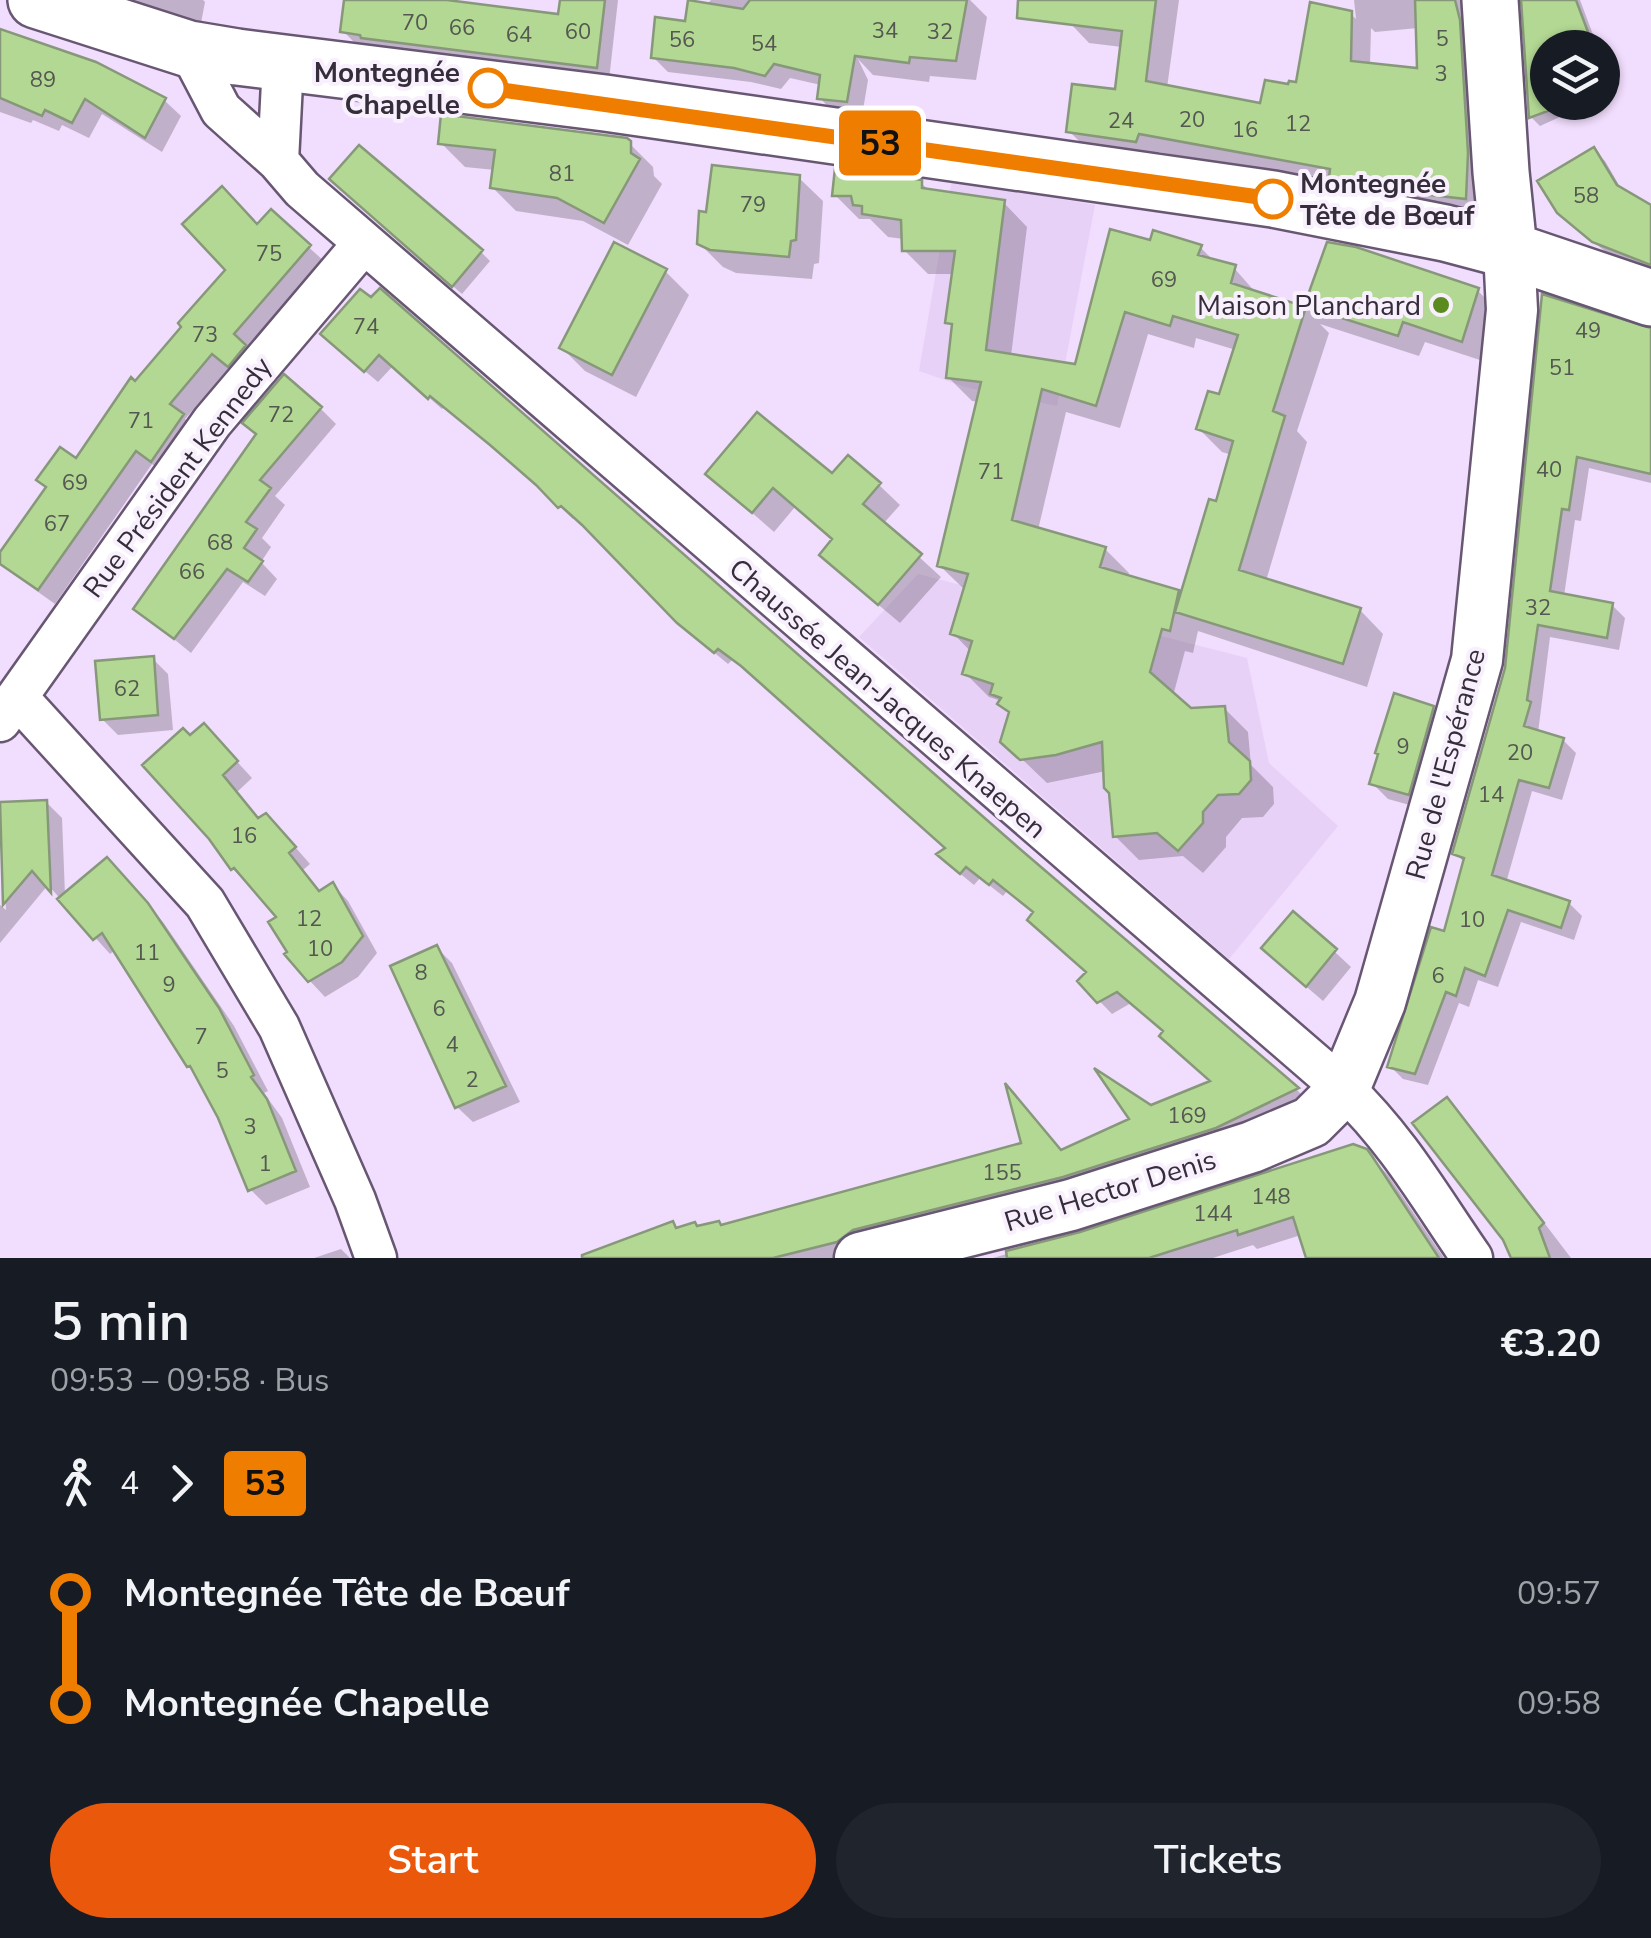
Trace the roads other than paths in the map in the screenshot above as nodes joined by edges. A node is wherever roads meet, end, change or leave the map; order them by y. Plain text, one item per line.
1 (36, 0) edge
2 (1490, 0) edge
3 (188, 49) junction
4 (284, 63) junction
5 (278, 161) junction
6 (364, 242) junction
7 (1510, 250) junction
8 (1651, 298) edge
9 (9, 709) edge
10 (1344, 1089) junction
11 (376, 1258) edge
12 (860, 1258) edge
13 (1472, 1258) edge

1 - 3 main road
2 - 7 main road
3 - 4 main road
3 - 5 street, Chaussée Jean-Jacques Knaepen
4 - 5 street
4 - 7 main road
5 - 6 street, Chaussée Jean-Jacques Knaepen
6 - 9 street, Rue Président Kennedy
6 - 10 street, Chaussée Jean-Jacques Knaepen
7 - 8 main road
7 - 10 street, Rue de l'Espérance
9 - 11 street
10 - 12 street, Rue Hector Denis
10 - 13 street, Chaussée Jean-Jacques Knaepen

